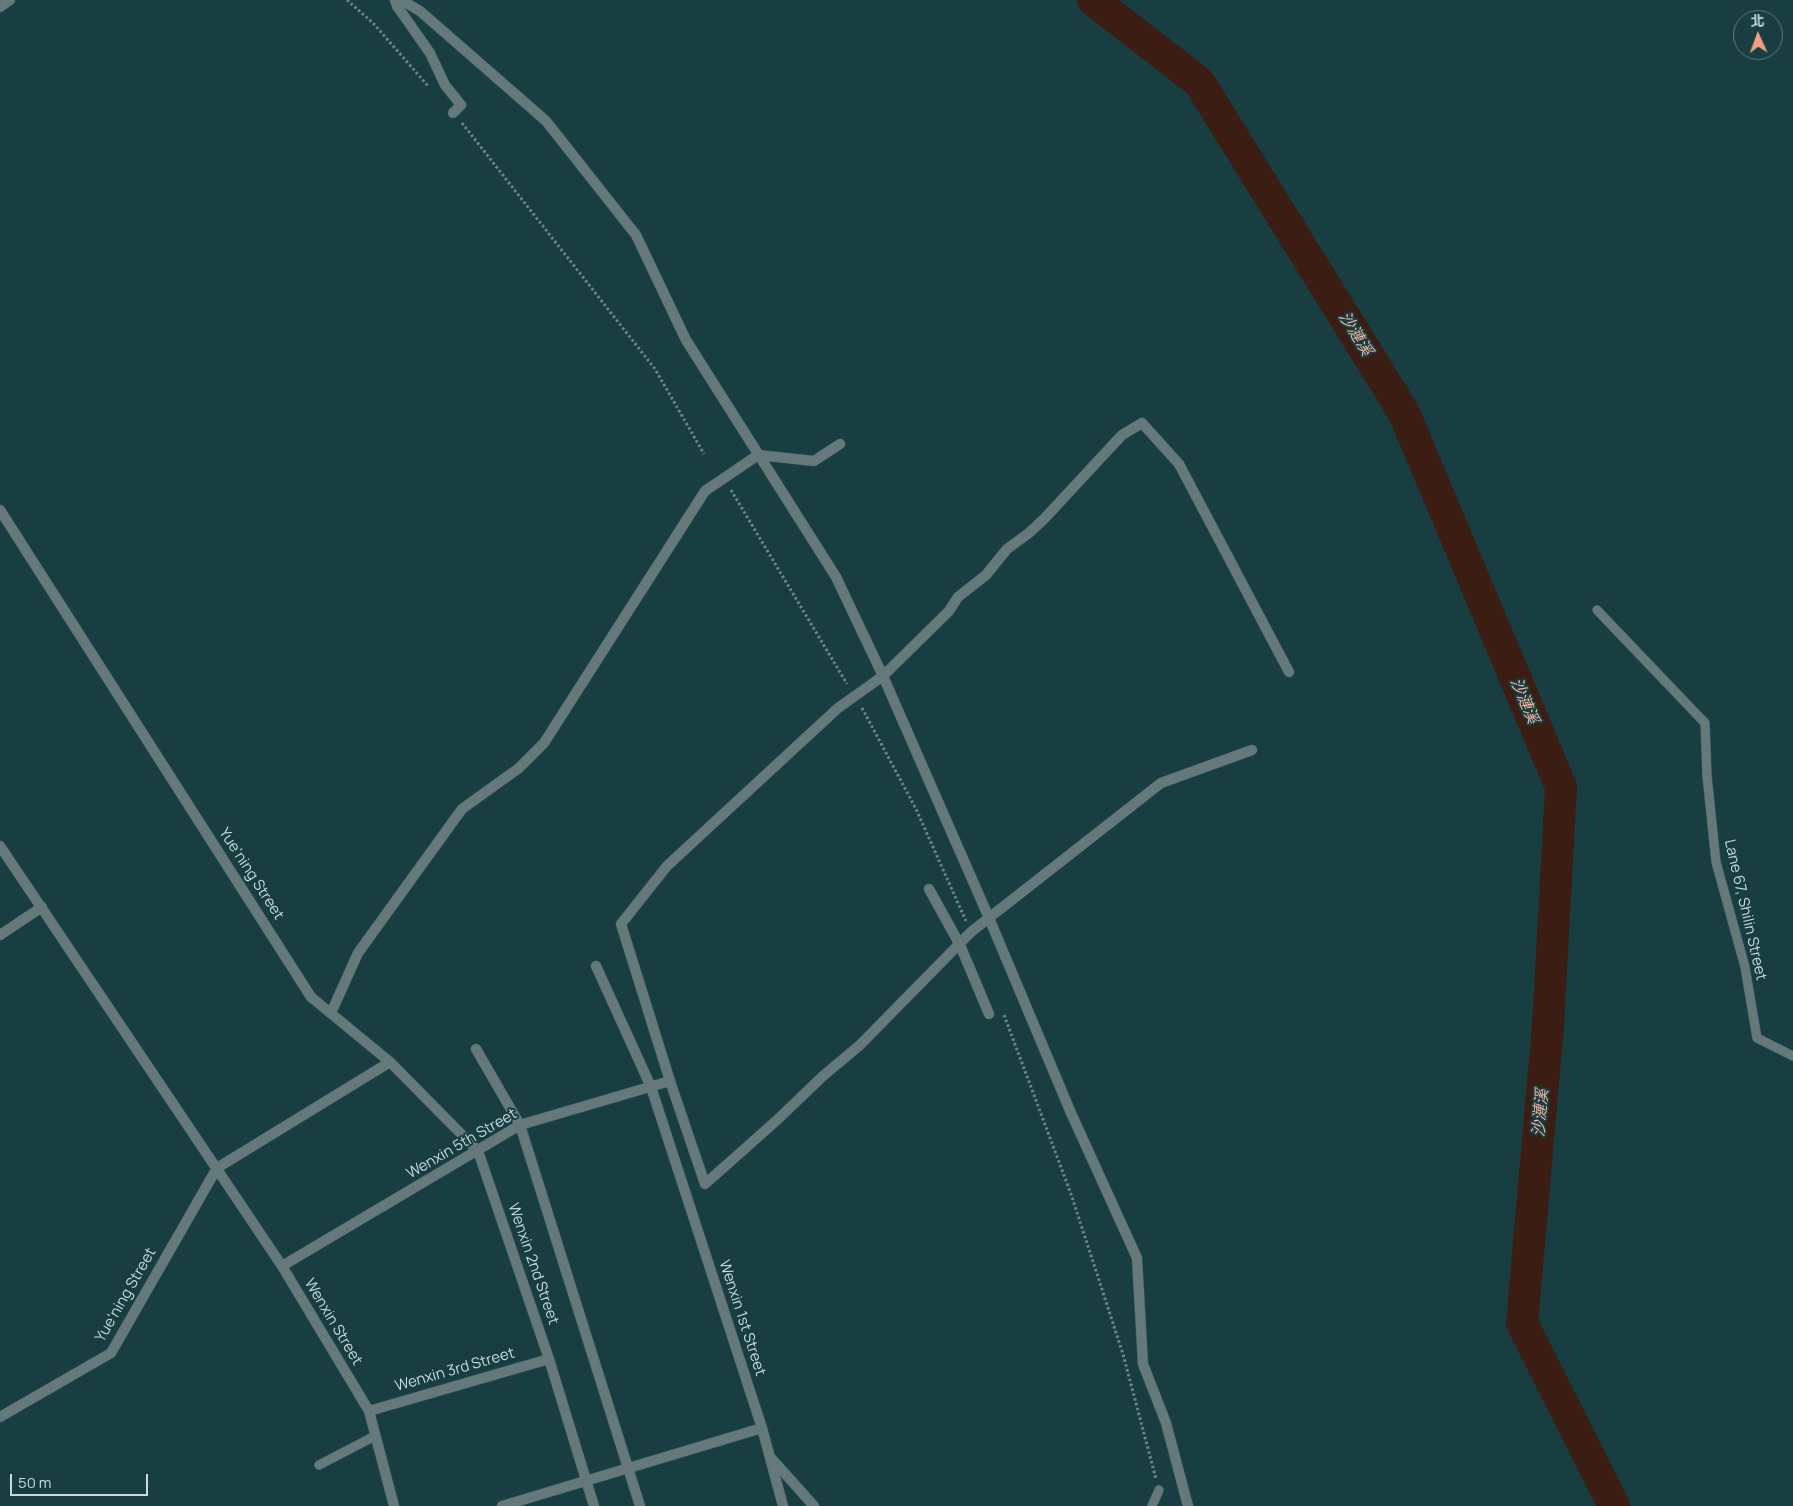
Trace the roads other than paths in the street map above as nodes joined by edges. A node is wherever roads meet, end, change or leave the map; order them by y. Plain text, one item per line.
1 (10, 0) edge
2 (395, 0) edge
3 (402, 0) edge
4 (0, 6) edge
5 (453, 113) road end
6 (840, 444) dead end
7 (758, 455) junction
8 (0, 510) edge
9 (1597, 610) dead end
10 (1289, 672) dead end
11 (883, 676) junction
12 (1252, 750) dead end
13 (0, 846) edge
14 (929, 889) dead end
15 (42, 907) junction
16 (989, 918) junction
17 (0, 935) edge
18 (960, 944) junction
19 (596, 966) dead end
20 (331, 1013) junction
21 (989, 1014) dead end
22 (476, 1049) dead end
23 (1793, 1056) edge
24 (390, 1062) junction
25 (670, 1082) junction
26 (651, 1087) junction
27 (520, 1125) junction
28 (478, 1152) junction
29 (217, 1168) junction
30 (282, 1266) junction
31 (550, 1359) junction
32 (369, 1411) junction
33 (0, 1417) edge
34 (762, 1428) junction
35 (375, 1436) junction
36 (769, 1455) junction
37 (319, 1465) dead end
38 (629, 1468) junction
39 (586, 1480) junction
40 (1159, 1490) road end
41 (394, 1506) edge
42 (502, 1506) edge
43 (594, 1506) edge
44 (640, 1506) edge
45 (783, 1506) edge
46 (814, 1506) edge
47 (1152, 1506) edge
48 (1188, 1506) edge

1 - 4 street
2 - 5 street
3 - 7 street
6 - 7 street
7 - 11 street
7 - 20 street
8 - 20 street, Yue'ning Street
9 - 23 lane, Lane 67, Shilin Street
10 - 11 street
11 - 16 street
11 - 25 street
12 - 16 street
13 - 15 street
14 - 18 street
15 - 17 street
15 - 29 street
16 - 18 street
16 - 48 street
18 - 21 street
18 - 25 street
19 - 26 street, Wenxin 1st Street
20 - 24 street, Yue'ning Street
22 - 27 street, Wenxin 2nd Street
24 - 28 street, Wenxin 2nd Street
24 - 29 street, Yue'ning Street
25 - 26 street, Wenxin 5th Street
26 - 27 street, Wenxin 5th Street
26 - 34 street, Wenxin 1st Street
27 - 28 street, Wenxin 5th Street
27 - 38 street, Wenxin 2nd Street
28 - 30 street, Wenxin 5th Street
28 - 31 street, Wenxin 2nd Street
29 - 30 street, Wenxin Street
29 - 33 street, Yue'ning Street
30 - 32 street, Wenxin Street
31 - 32 street, Wenxin 3rd Street
31 - 39 street, Wenxin 2nd Street
32 - 35 street, Wenxin Street
34 - 36 street, Wenxin 1st Street
34 - 38 street
35 - 37 lane
35 - 41 street, Wenxin Street
36 - 45 street, Wenxin 1st Street
36 - 46 street
38 - 39 street
38 - 44 street, Wenxin 2nd Street
39 - 42 street
39 - 43 street, Wenxin 2nd Street
40 - 47 lane

